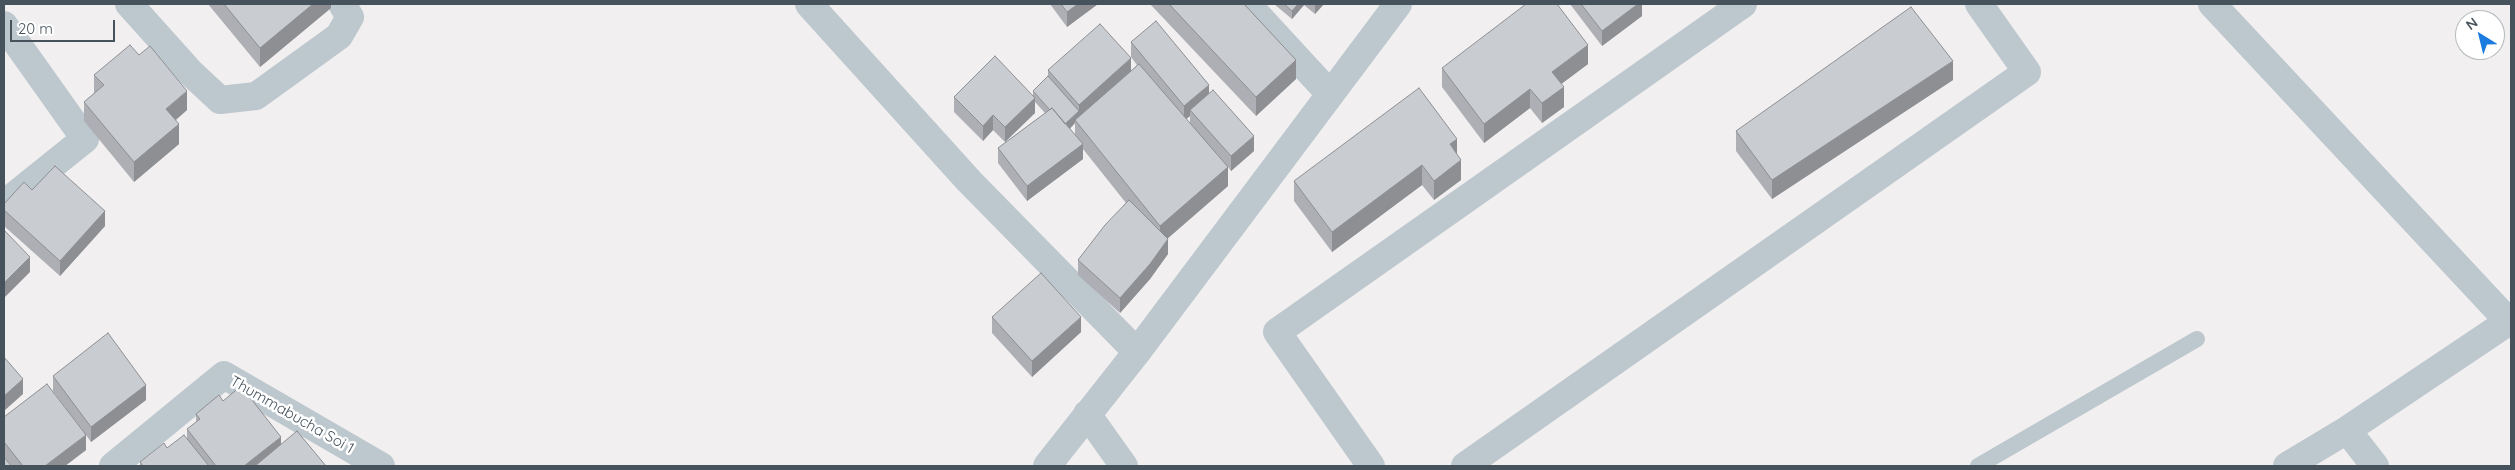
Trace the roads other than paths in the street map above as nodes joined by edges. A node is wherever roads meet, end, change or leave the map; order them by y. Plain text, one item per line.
1 (129, 4) edge
2 (342, 4) edge
3 (808, 4) edge
4 (1247, 4) edge
5 (1398, 4) edge
6 (1743, 4) edge
7 (1978, 4) edge
8 (2212, 4) edge
9 (4, 25) edge
10 (1330, 94) junction
11 (4, 204) edge
12 (2511, 322) edge
13 (2197, 339) dead end
14 (1137, 352) junction
15 (1087, 414) junction
16 (2346, 430) junction
17 (113, 466) edge
18 (381, 466) edge
19 (1047, 466) edge
20 (1124, 466) edge
21 (1371, 466) edge
22 (1465, 466) edge
23 (1978, 466) edge
24 (2287, 466) edge
25 (2375, 466) edge

1 - 2 street
3 - 14 street
4 - 10 street
5 - 10 street
6 - 21 street
7 - 22 street
8 - 12 street
9 - 11 street
10 - 14 street
12 - 16 street
13 - 23 lane
14 - 15 street
15 - 19 street
15 - 20 street
16 - 24 street
16 - 25 street
17 - 18 street, Thummabucha Soi 1

